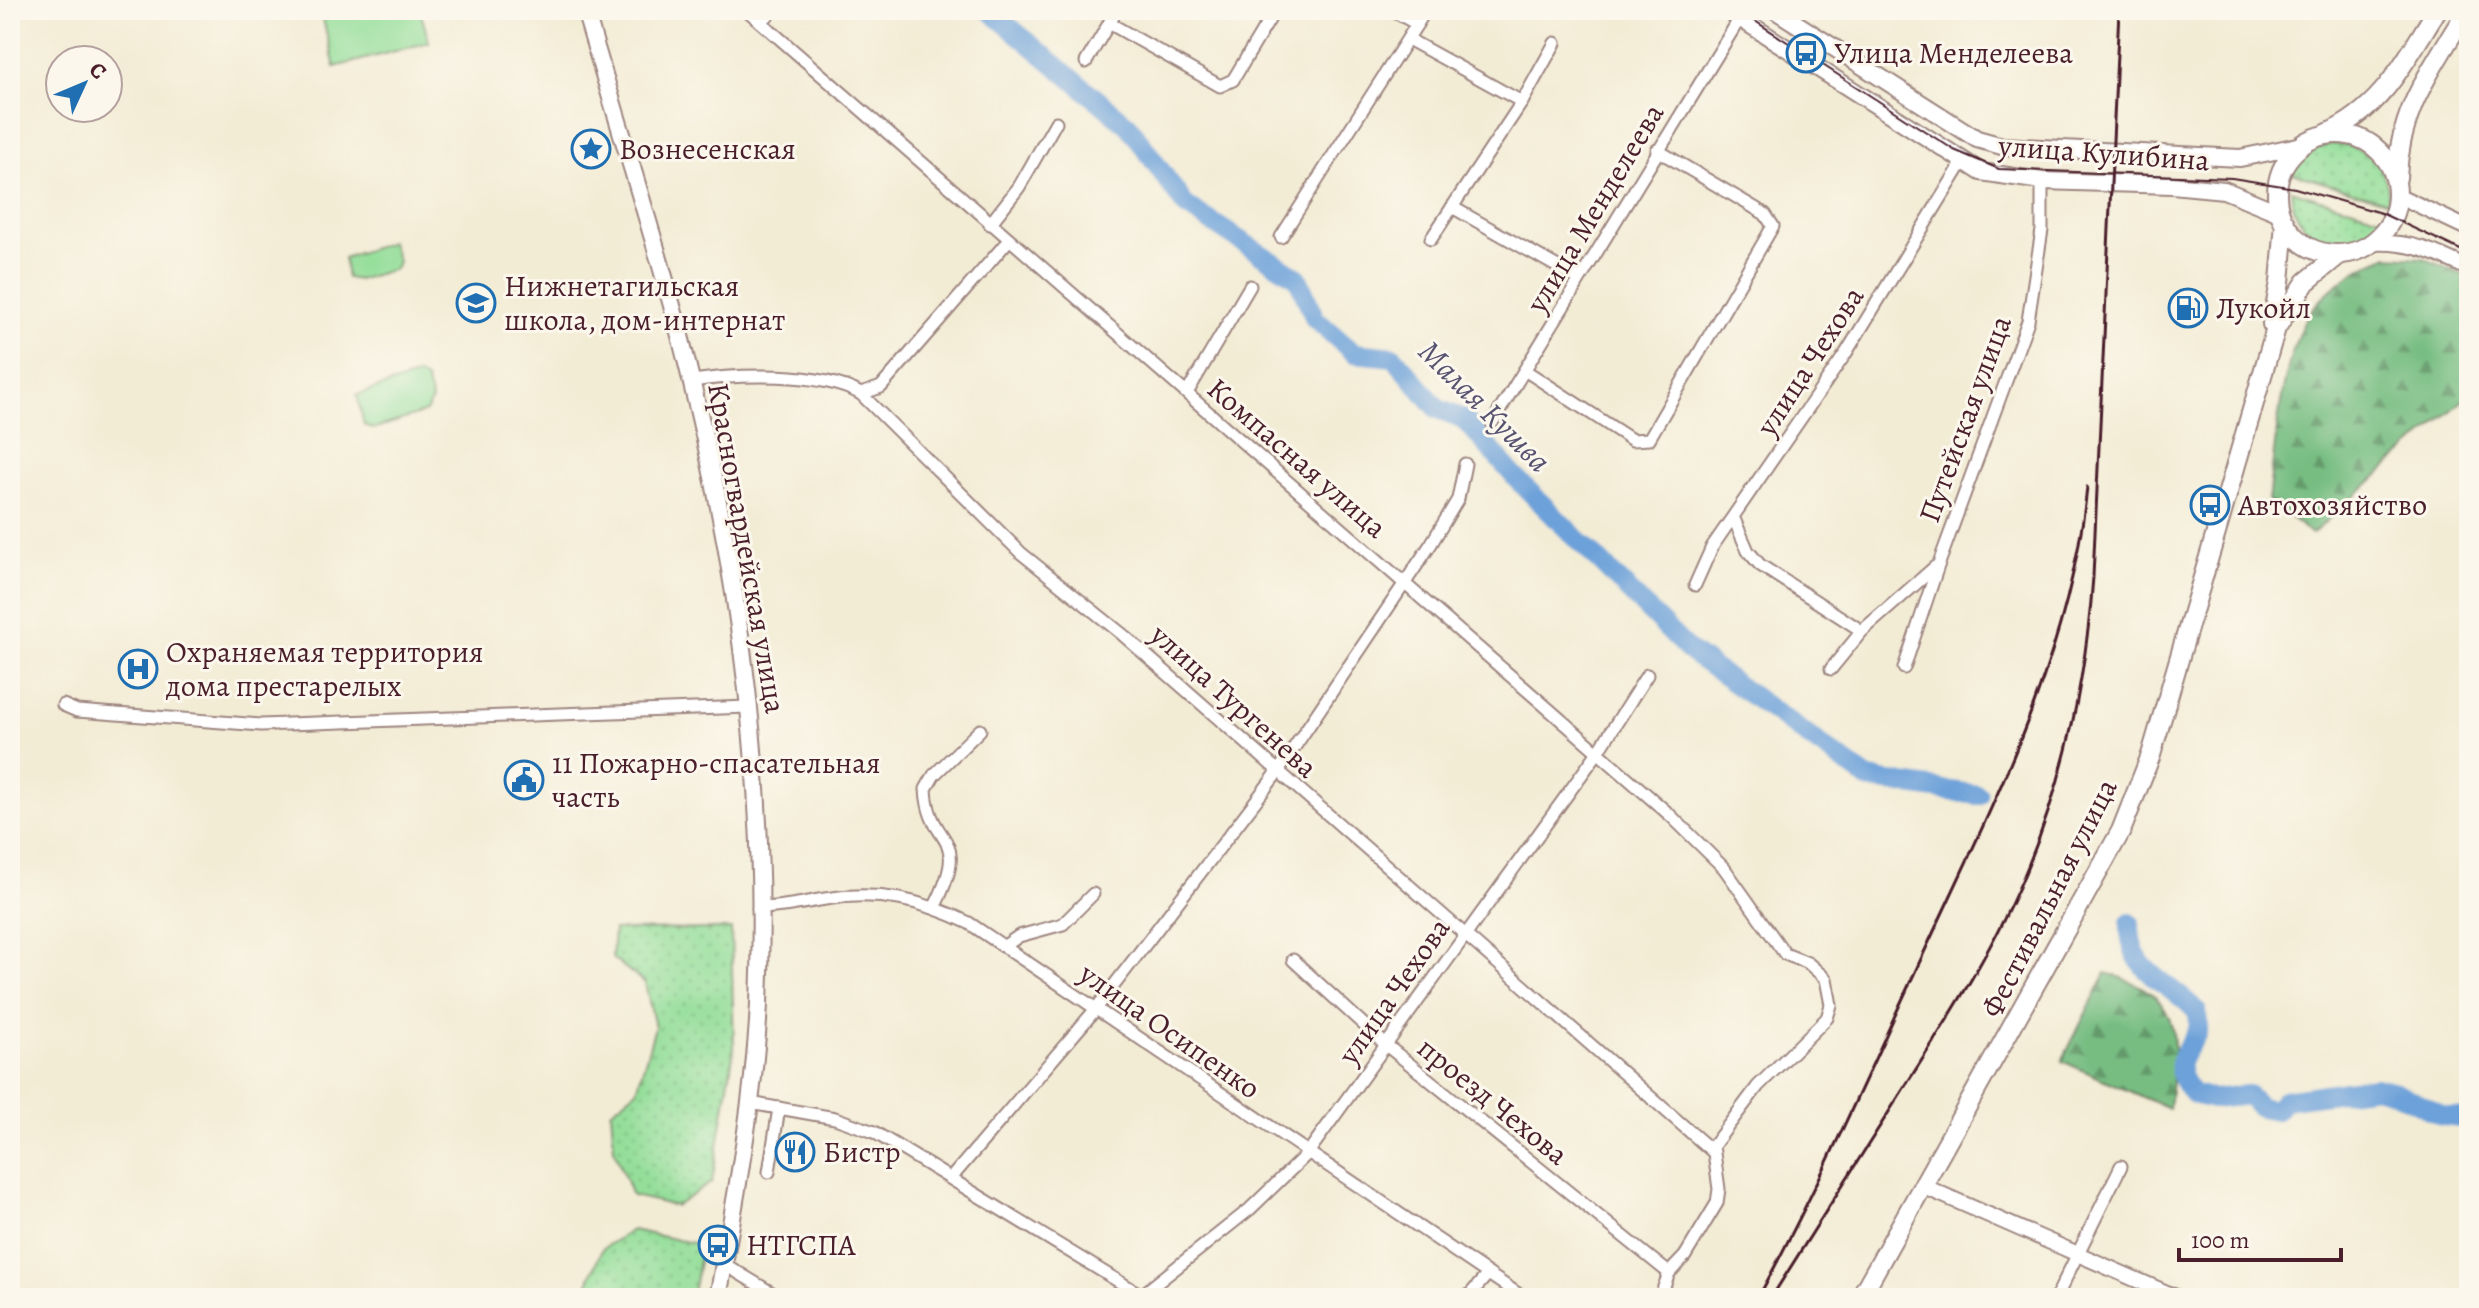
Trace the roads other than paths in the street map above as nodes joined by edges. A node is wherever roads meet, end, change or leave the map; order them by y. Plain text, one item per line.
1 (585, 10) edge
2 (747, 10) edge
3 (773, 10) edge
4 (1117, 10) edge
5 (1275, 10) edge
6 (1391, 10) edge
7 (1426, 10) edge
8 (1775, 10) edge
9 (2437, 10) edge
10 (2467, 10) edge
11 (1734, 14) edge
12 (761, 22) junction
13 (1109, 23) junction
14 (1417, 24) junction
15 (1408, 39) junction
16 (1555, 43) dead end
17 (1086, 62) dead end
18 (1522, 102) junction
19 (1056, 122) dead end
20 (2312, 141) junction
21 (1657, 150) junction
22 (1963, 162) junction
23 (2042, 181) junction
24 (2397, 190) junction
25 (1452, 207) junction
26 (2282, 218) junction
27 (990, 224) junction
28 (2469, 229) edge
29 (1281, 237) dead end
30 (1431, 239) dead end
31 (1008, 241) junction
32 (2372, 243) junction
33 (2340, 254) junction
34 (2469, 269) edge
35 (1579, 279) junction
36 (1250, 286) dead end
37 (2266, 359) junction
38 (1526, 371) junction
39 (692, 381) junction
40 (1187, 393) junction
41 (861, 394) junction
42 (1492, 423) dead end
43 (1465, 464) dead end
44 (1734, 519) junction
45 (1938, 566) junction
46 (1404, 584) junction
47 (1695, 585) dead end
48 (1862, 631) junction
49 (1904, 668) dead end
50 (1831, 669) dead end
51 (1647, 675) dead end
52 (63, 705) dead end
53 (748, 707) junction
54 (980, 730) dead end
55 (1598, 752) junction
56 (1277, 773) junction
57 (1093, 894) dead end
58 (935, 906) junction
59 (758, 908) junction
60 (1463, 935) junction
61 (1006, 945) junction
62 (1293, 960) dead end
63 (1095, 1010) junction
64 (1386, 1045) junction
65 (750, 1103) junction
66 (779, 1108) junction
67 (1712, 1151) junction
68 (1307, 1154) junction
69 (2121, 1166) dead end
70 (769, 1172) dead end
71 (952, 1177) junction
72 (1925, 1187) junction
73 (2078, 1253) junction
74 (724, 1264) junction
75 (1669, 1273) junction
76 (1488, 1274) junction
77 (1142, 1297) edge
78 (718, 1298) edge
79 (780, 1298) edge
80 (1467, 1298) edge
81 (1524, 1298) edge
82 (1660, 1298) edge
83 (1860, 1298) edge
84 (2056, 1298) edge
85 (2178, 1298) edge

1 - 39 main road, Красногвардейская улица
2 - 12 street, Компасная улица
3 - 12 street
4 - 13 street
5 - 13 street
6 - 14 street
7 - 14 street
8 - 20 main road, улица Кулибина
9 - 20 main road
10 - 24 main road
11 - 21 street, улица Менделеева
11 - 22 main road, улица Кулибина
12 - 27 street, Компасная улица
13 - 17 street
14 - 15 street
15 - 18 street
15 - 29 street
16 - 18 street
18 - 25 street
19 - 27 street
20 - 24 main road
20 - 26 main road
21 - 35 street, улица Менделеева
21 - 38 street
22 - 23 main road, улица Кулибина
22 - 44 street, улица Чехова
23 - 26 main road, улица Кулибина
23 - 45 street, Путейская улица
24 - 28 street
24 - 32 main road
25 - 30 street
25 - 35 street
26 - 33 main road
26 - 37 main road, Фестивальная улица
27 - 31 street, Компасная улица
31 - 40 street, Компасная улица
31 - 41 street
32 - 33 main road
32 - 34 street
33 - 37 main road, Фестивальная улица
35 - 38 street, улица Менделеева
36 - 40 street
37 - 72 main road, Фестивальная улица
38 - 42 street, улица Менделеева
39 - 41 street, улица Тургенева
39 - 53 main road, Красногвардейская улица
40 - 46 street, Компасная улица
41 - 56 street, улица Тургенева
43 - 46 street
44 - 47 street, улица Чехова
44 - 48 street
45 - 48 street
45 - 49 street, Путейская улица
46 - 55 street, Компасная улица
46 - 56 street
48 - 50 street
51 - 55 street, улица Чехова
52 - 53 street
53 - 59 main road, Красногвардейская улица
54 - 58 street
55 - 60 street, улица Чехова
55 - 67 street, Компасная улица
56 - 60 street, улица Тургенева
56 - 63 street
57 - 61 street
58 - 59 street, улица Осипенко
58 - 61 street, улица Осипенко
59 - 65 main road, Красногвардейская улица
60 - 64 street, улица Чехова
60 - 67 street, улица Тургенева
61 - 63 street, улица Осипенко
62 - 64 street, проезд Чехова
63 - 68 street, улица Осипенко
63 - 71 street
64 - 68 street, улица Чехова
64 - 75 street, проезд Чехова
65 - 66 street
65 - 74 main road, Красногвардейская улица
66 - 70 street
66 - 71 street
67 - 75 street
68 - 76 street, улица Осипенко
68 - 77 street, улица Чехова
69 - 73 street
71 - 77 street
72 - 73 street
72 - 83 main road, Фестивальная улица
73 - 84 street
73 - 85 street
74 - 78 main road, Красногвардейская улица
74 - 79 street
75 - 82 street
76 - 80 street
76 - 81 street, улица Осипенко

